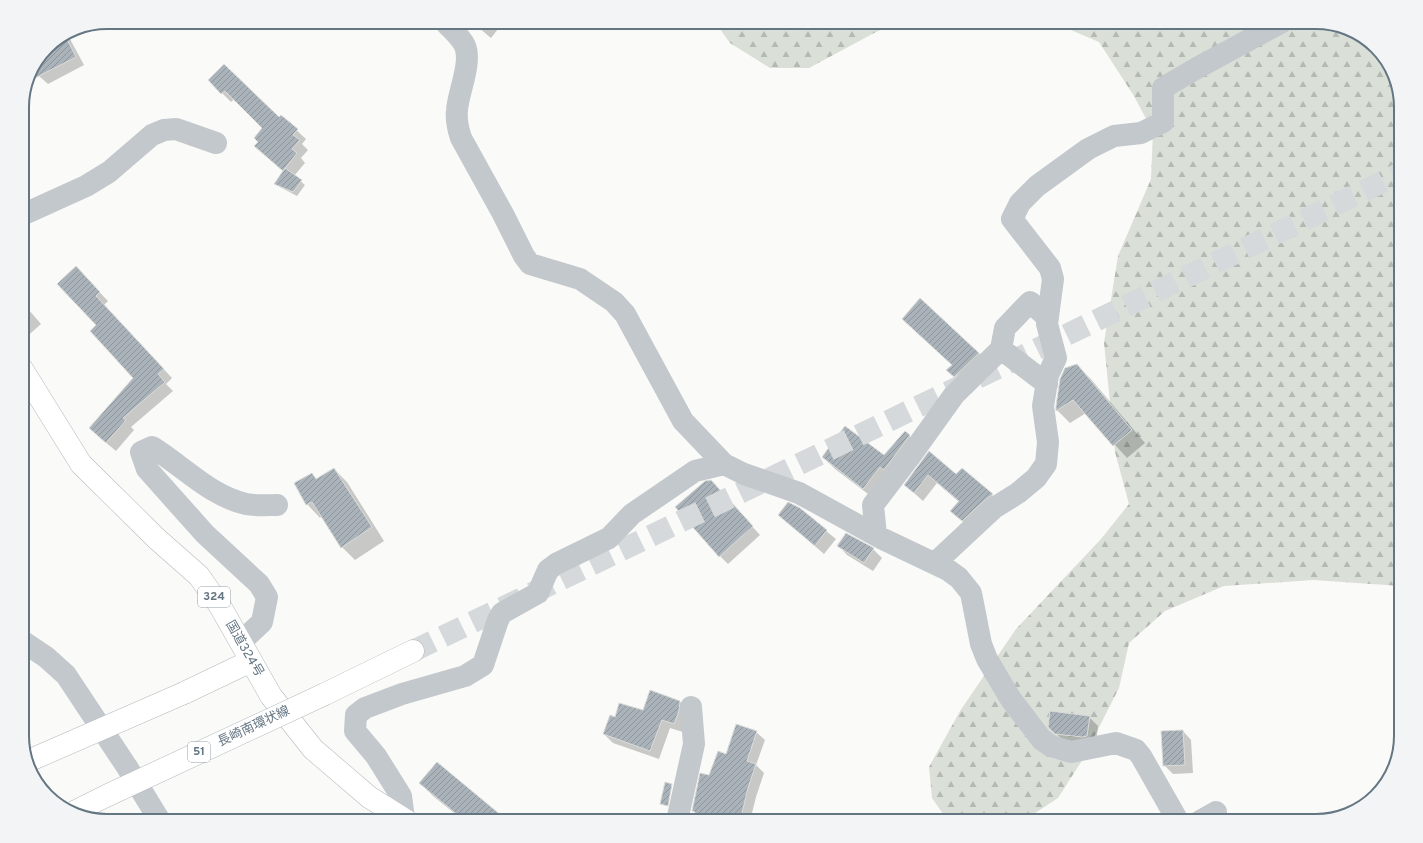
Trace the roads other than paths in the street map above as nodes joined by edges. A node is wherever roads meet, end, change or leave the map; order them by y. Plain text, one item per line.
1 (451, 29) edge
2 (1269, 29) edge
3 (216, 143) dead end
4 (29, 212) edge
5 (1048, 318) junction
6 (1002, 349) junction
7 (29, 380) edge
8 (1047, 384) junction
9 (724, 464) junction
10 (277, 505) dead end
11 (876, 535) junction
12 (935, 563) junction
13 (29, 646) edge
14 (246, 651) junction
15 (413, 651) tunnel mouth
16 (691, 707) dead end
17 (33, 759) edge
18 (80, 809) edge
19 (156, 814) edge
20 (396, 814) edge
21 (404, 814) edge
22 (679, 814) edge
23 (1174, 814) edge

1 - 9 street
2 - 5 street
3 - 4 street
5 - 6 street
5 - 8 street
6 - 8 street
6 - 11 street
7 - 14 highway, 国道324号 / 324
8 - 12 street
9 - 11 street
9 - 21 street
10 - 14 street
11 - 12 street
12 - 23 street
13 - 19 street
14 - 17 highway, bridge
14 - 20 highway, 国道324号 / 324
15 - 18 highway, 長崎南環状線 / 51, bridge
16 - 22 street

